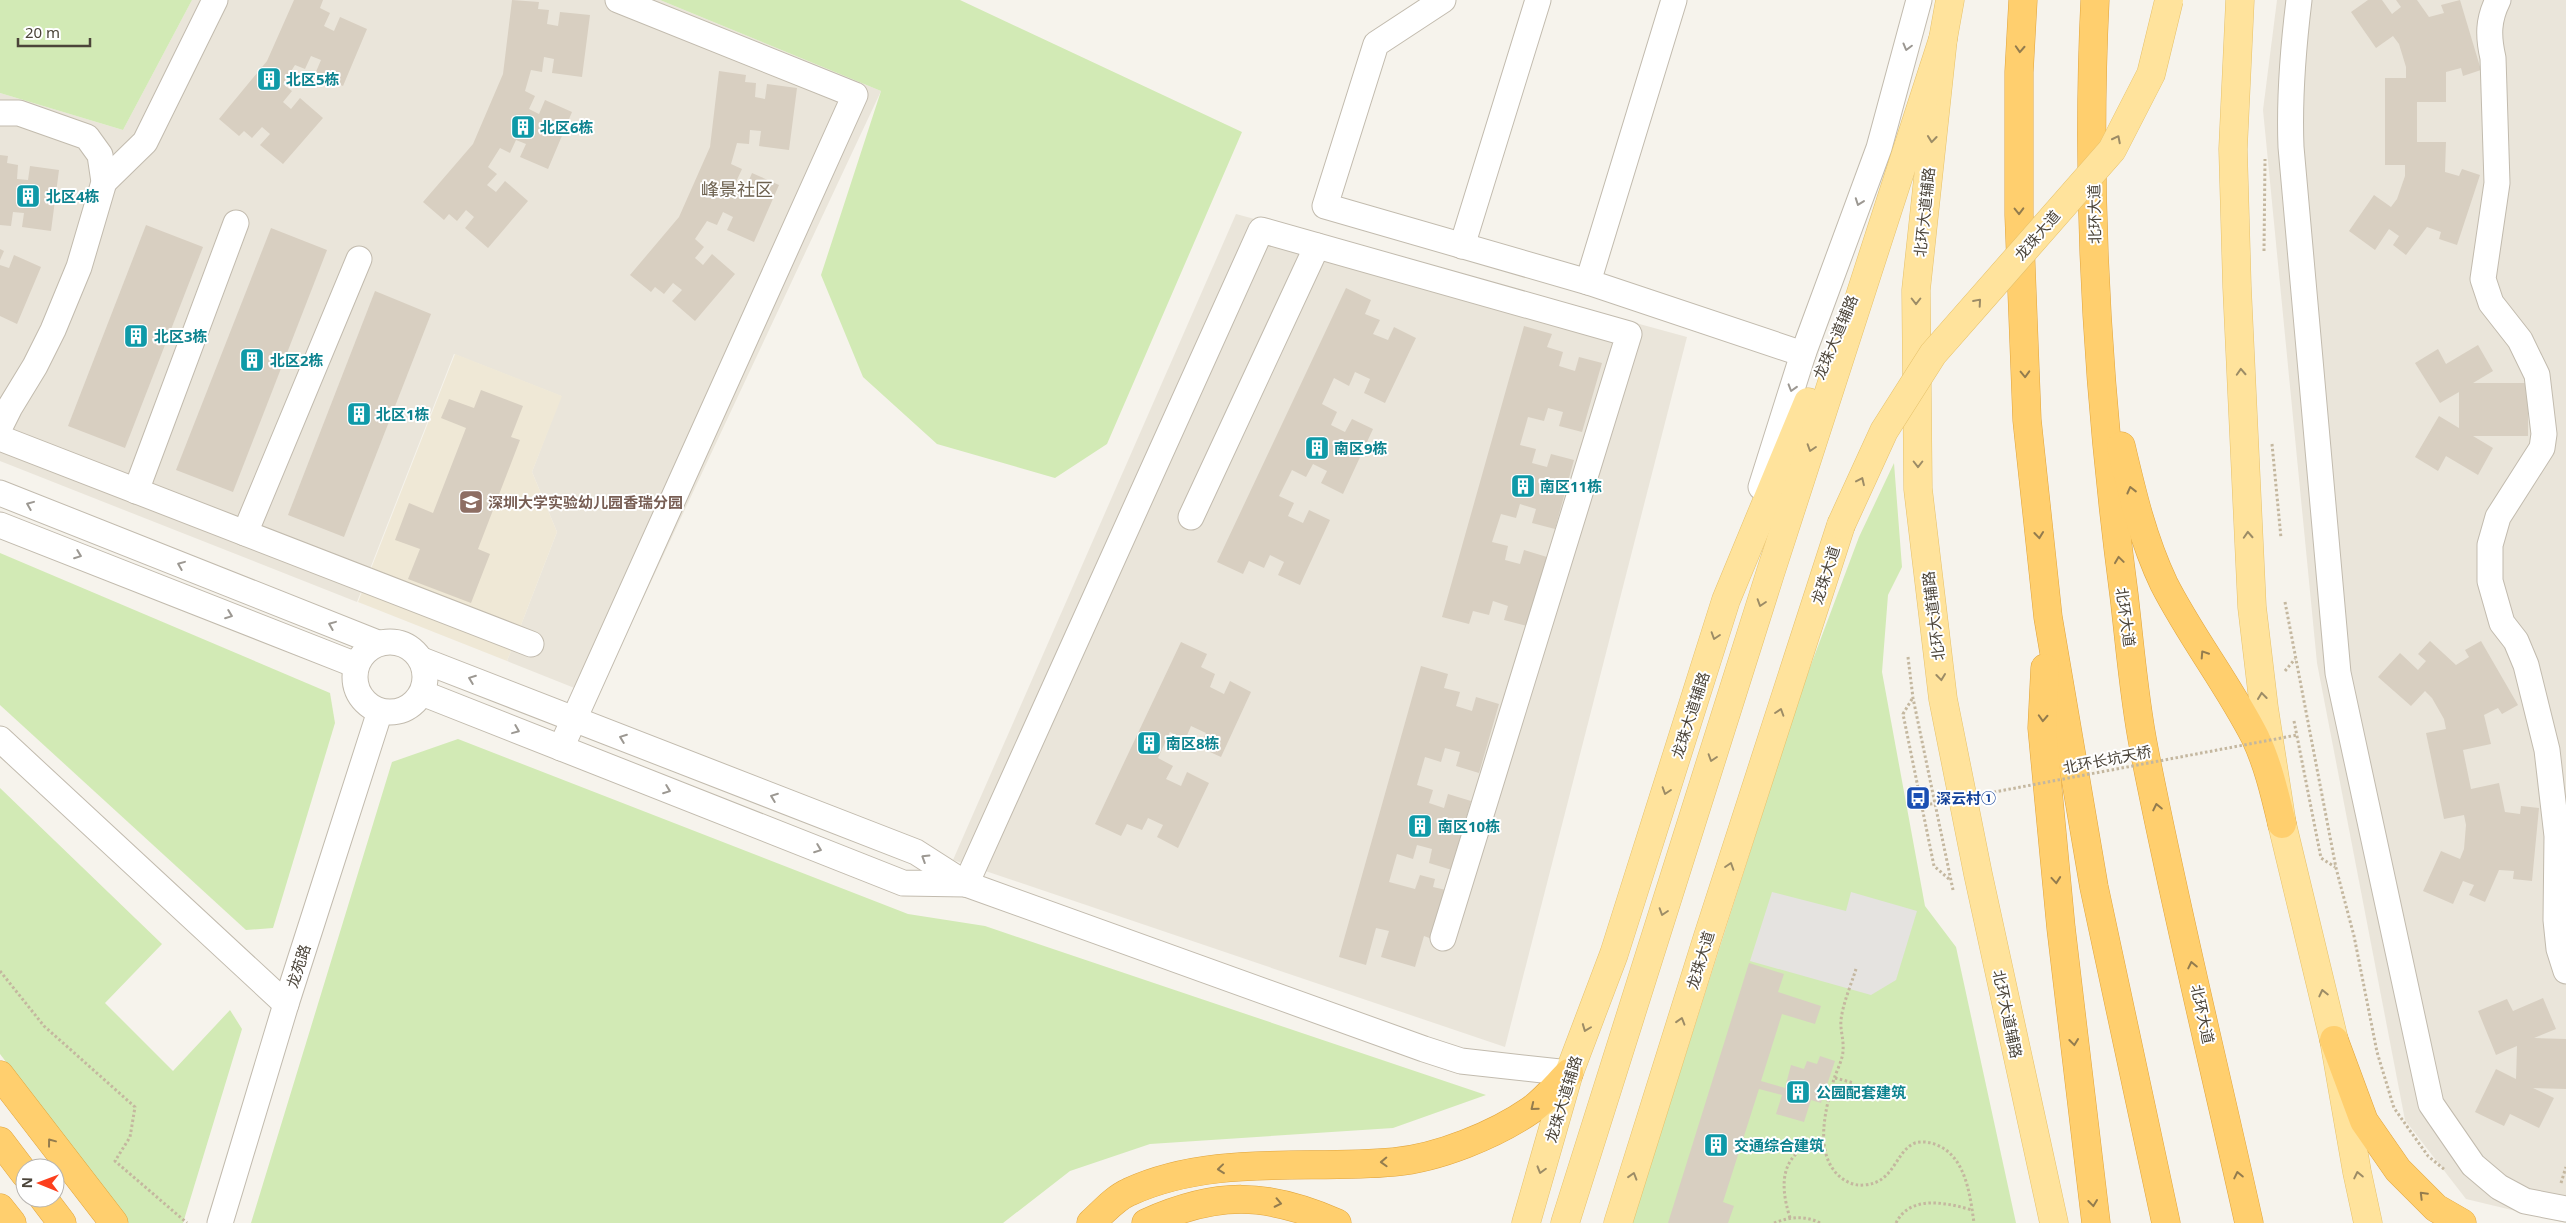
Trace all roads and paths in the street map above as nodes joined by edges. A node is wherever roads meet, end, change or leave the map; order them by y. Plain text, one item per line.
1 (215, 0) edge
2 (618, 0) edge
3 (1443, 0) edge
4 (1538, 0) edge
5 (1674, 0) edge
6 (1919, 0) edge
7 (1950, 0) edge
8 (2023, 0) edge
9 (2095, 0) edge
10 (2169, 0) edge
11 (2240, 0) edge
12 (2299, 0) edge
13 (2498, 0) edge
14 (1943, 39) junction
15 (0, 113) edge
16 (2265, 157) dead end
17 (104, 182) junction
18 (1885, 218) junction
19 (236, 223) dead end
20 (1317, 246) junction
21 (1462, 246) junction
22 (2264, 254) dead end
23 (359, 259) dead end
24 (1588, 282) junction
25 (1802, 354) junction
26 (2098, 354) junction
27 (3, 415) edge
28 (2271, 434) dead end
29 (0, 438) edge
30 (136, 491) junction
31 (0, 493) edge
32 (1191, 517) dead end
33 (0, 525) edge
34 (245, 533) junction
35 (2281, 538) dead end
36 (1726, 600) junction
37 (2048, 617) junction
38 (378, 643) junction
39 (531, 644) dead end
40 (1908, 657) dead end
41 (2296, 658) dead end
42 (422, 660) junction
43 (356, 665) junction
44 (2285, 672) dead end
45 (422, 693) junction
46 (380, 711) junction
47 (2294, 717) dead end
48 (574, 719) junction
49 (2297, 735) junction
50 (0, 739) edge
51 (561, 748) junction
52 (1920, 806) junction
53 (2282, 824) junction
54 (2336, 868) dead end
55 (1950, 880) dead end
56 (966, 884) junction
57 (1443, 938) dead end
58 (1614, 954) junction
59 (1856, 969) dead end
60 (0, 971) edge
61 (2566, 971) edge
62 (286, 1004) junction
63 (2334, 1040) junction
64 (1570, 1073) junction
65 (0, 1075) edge
66 (1835, 1078) junction
67 (1854, 1083) dead end
68 (1602, 1106) junction
69 (1824, 1138) junction
70 (0, 1141) edge
71 (15, 1161) edge
72 (0, 1208) edge
73 (51, 1208) edge
74 (2566, 1209) edge
75 (1972, 1210) junction
76 (108, 1216) edge
77 (1790, 1218) junction
78 (12, 1223) edge
79 (62, 1223) edge
80 (187, 1223) edge
81 (220, 1223) edge
82 (1091, 1223) edge
83 (1146, 1223) edge
84 (1337, 1223) edge
85 (1526, 1223) edge
86 (1565, 1223) edge
87 (1618, 1223) edge
88 (1774, 1223) edge
89 (1820, 1223) edge
90 (1896, 1223) edge
91 (1974, 1223) edge
92 (2054, 1223) edge
93 (2096, 1223) edge
94 (2166, 1223) edge
95 (2249, 1223) edge
96 (2368, 1223) edge
97 (2462, 1223) edge

1 - 17 street
2 - 48 street
3 - 21 street
4 - 21 street
5 - 24 street
6 -> 25 street
7 - 14 main road, 北环大道辅路
8 -> 37 highway
9 - 26 highway, 北环大道
87 -> 10 main road, 龙珠大道, bridge
53 -> 11 main road
12 - 74 street
13 - 61 street
14 - 18 main road
14 -> 92 main road, 北环大道辅路
15 - 17 street
16 - 22 path
17 - 27 street
18 - 36 main road, 龙珠大道辅路
18 -> 68 main road
19 - 30 street
20 - 32 street
20 - 56 street
20 - 57 street
21 - 24 street
23 - 34 street
24 - 25 street
25 -> 36 street
53 -> 26 highway
95 -> 26 highway, 北环大道
28 - 35 path
29 - 30 street
30 - 34 street
38 -> 31 street
33 -> 43 street
34 - 39 street
36 -> 58 main road, 龙珠大道辅路
37 -> 93 highway
37 - 94 highway
38 - 42 street
38 - 43 street
40 - 52 path
41 - 44 path
42 - 45 street
48 -> 42 street
43 - 46 street
45 - 46 street
45 -> 51 street
46 - 62 street, 龙苑路
47 - 49 path
48 - 51 street
56 -> 48 street
49 - 52 path, 北环长坑天桥, bridge
49 - 54 path
50 - 62 street
51 -> 56 street
52 - 55 path
63 -> 53 main road
56 - 64 street
58 -> 64 main road, 龙珠大道辅路
58 - 68 main road
59 - 66 path
60 - 80 path
62 - 81 street, 龙苑路
96 -> 63 main road
97 -> 63 highway
64 -> 82 highway
64 -> 85 main road, 龙珠大道辅路
76 -> 65 highway
66 - 67 path
66 - 69 path
68 - 86 main road
69 - 75 path
69 - 77 path
70 - 71 highway
72 - 78 highway
73 - 79 highway
75 - 90 path
75 - 91 path
77 - 88 path
77 - 89 path
83 -> 84 highway

